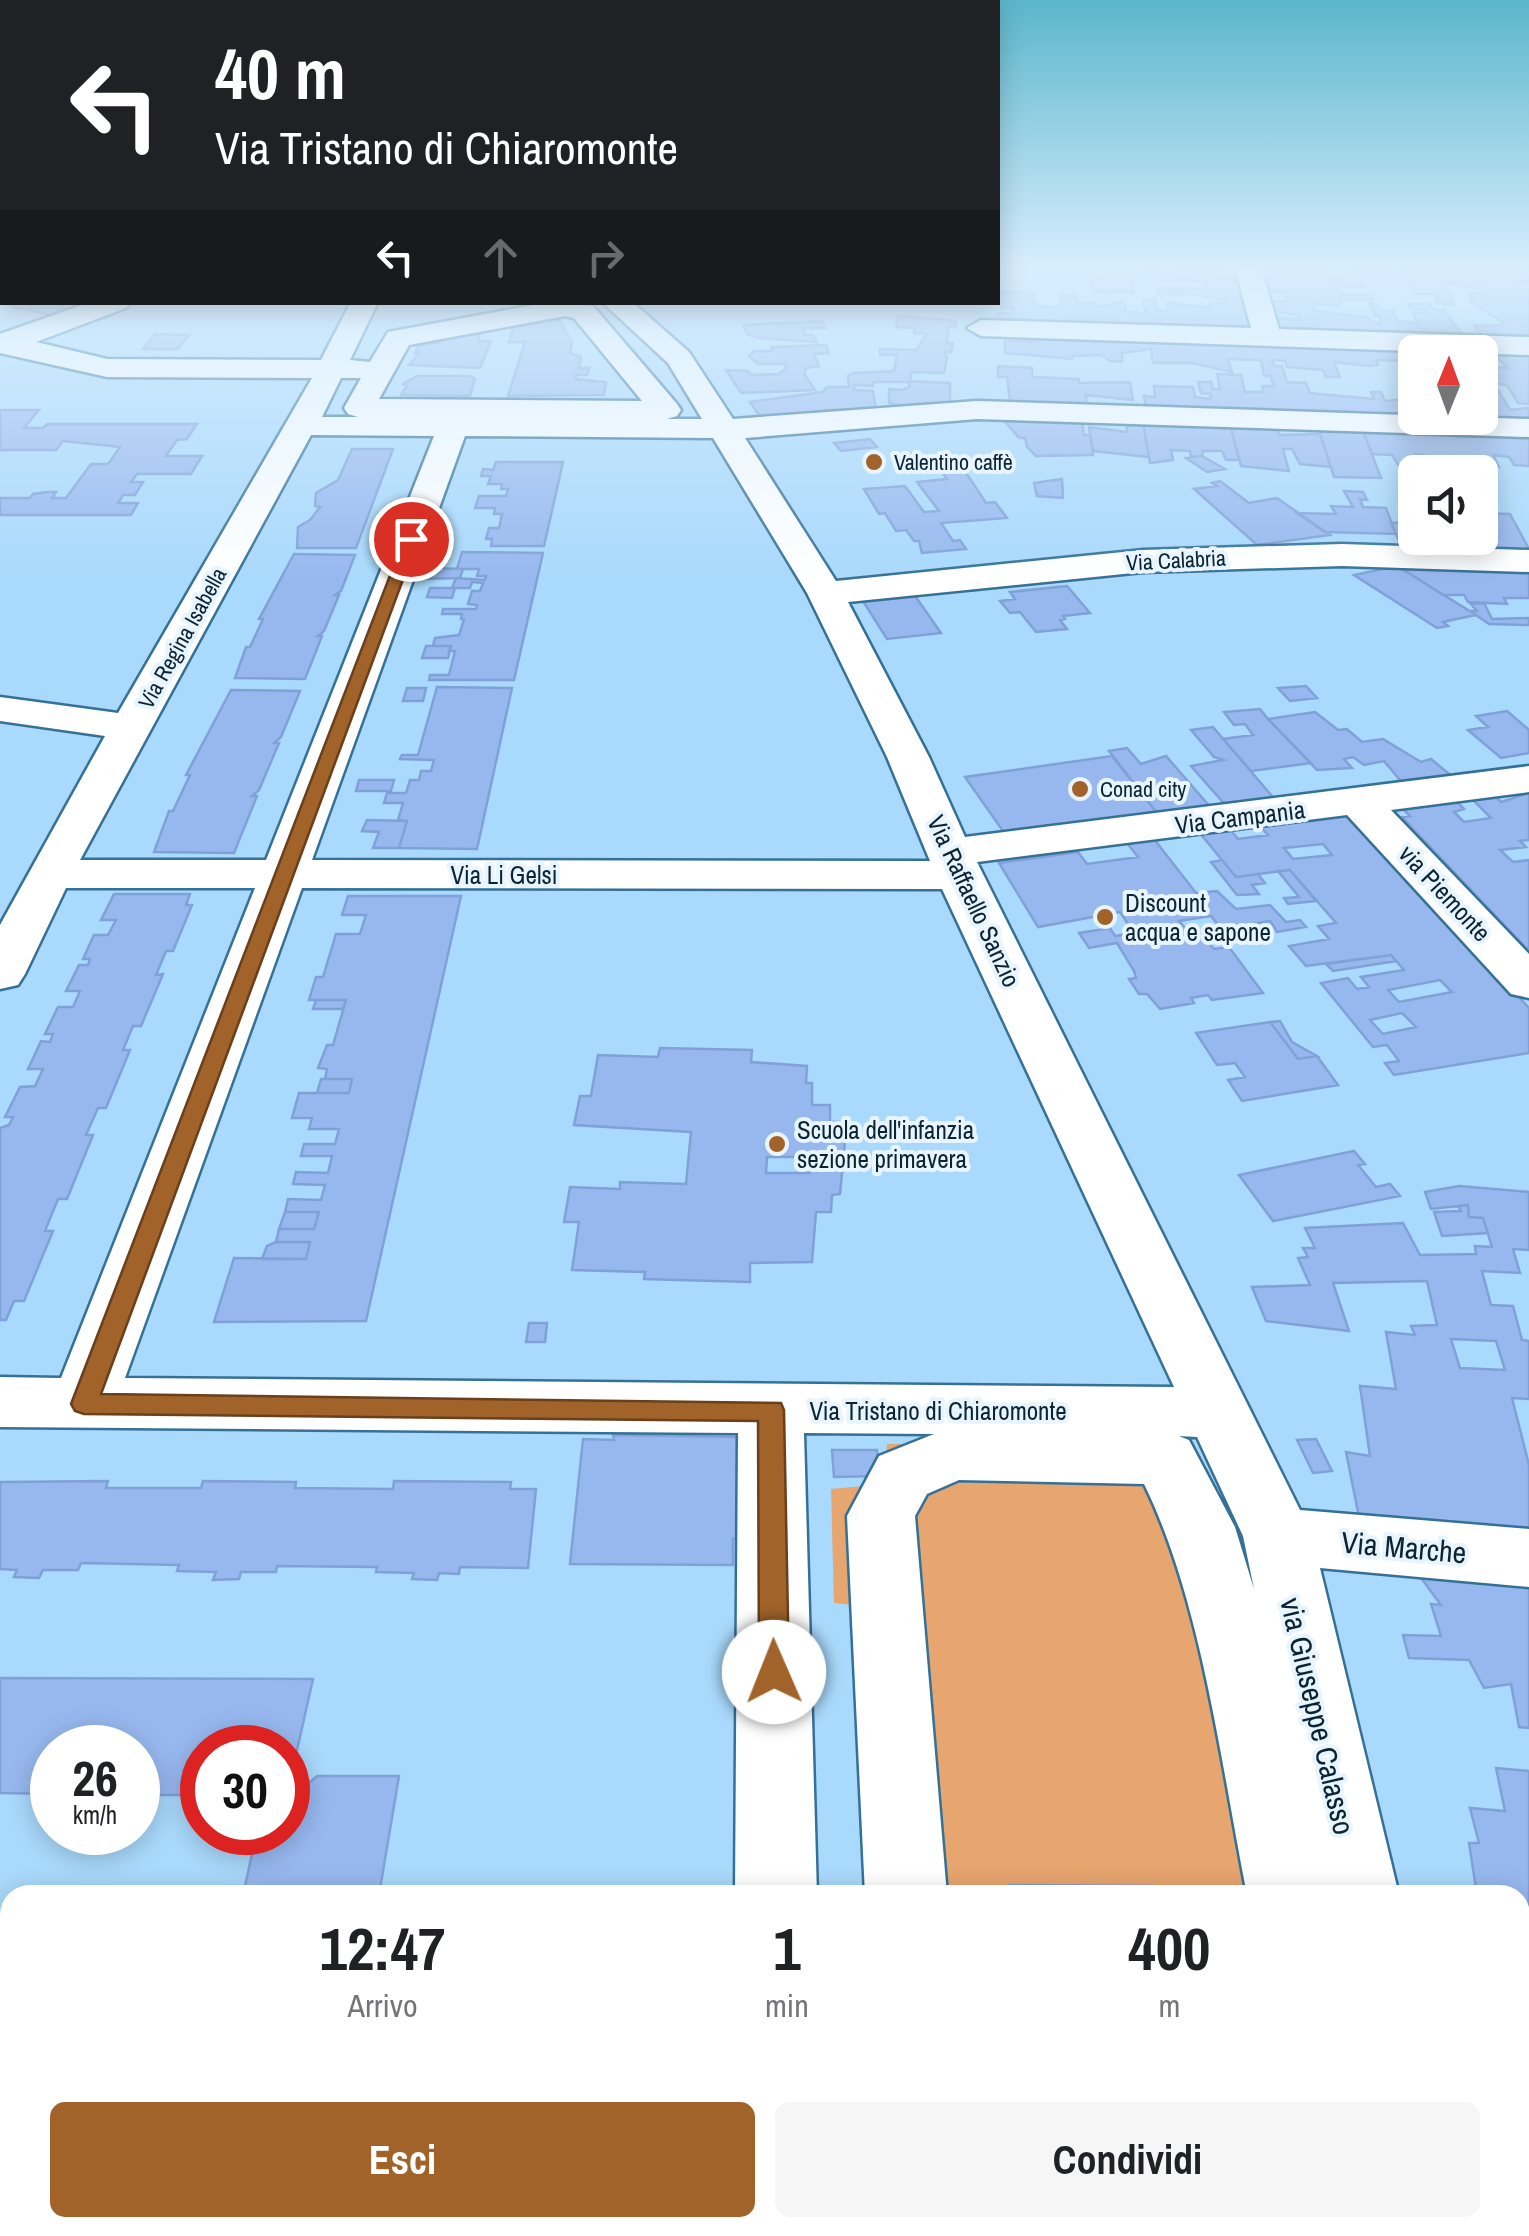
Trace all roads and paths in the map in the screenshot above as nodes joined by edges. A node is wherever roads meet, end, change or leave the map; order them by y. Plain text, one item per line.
1 (331, 372) edge
2 (379, 372) edge
3 (634, 372) edge
4 (688, 372) edge
5 (979, 372) edge
6 (694, 382) junction
7 (646, 386) junction
8 (977, 410) junction
9 (456, 419) junction
10 (302, 426) junction
11 (1529, 428) edge
12 (726, 429) junction
13 (1529, 561) edge
14 (824, 592) junction
15 (0, 708) edge
16 (132, 728) junction
17 (1529, 780) edge
18 (1360, 803) junction
19 (955, 864) junction
20 (50, 874) junction
21 (285, 875) junction
22 (0, 974) edge
23 (1529, 984) edge
24 (0, 1402) edge
25 (84, 1404) junction
26 (771, 1410) junction
27 (1216, 1412) junction
28 (1278, 1536) junction
29 (1529, 1558) edge
30 (776, 1885) edge
31 (905, 1885) edge
32 (1286, 1885) edge
33 (1356, 1885) edge

1 - 10 street, Via Regina Isabella
2 - 9 street
3 - 7 street
4 - 6 street, Via Raffaello Sanzio
5 - 8 street
6 - 7 street
6 - 12 street, Via Raffaello Sanzio
7 - 9 street
8 - 11 street
8 - 12 street
9 - 10 street
9 - 12 street
9 - 21 street
10 - 16 street, Via Regina Isabella
12 - 14 street, Via Raffaello Sanzio
13 - 14 street, Via Calabria
14 - 19 street, Via Raffaello Sanzio
15 - 16 street
16 - 20 street, Via Regina Isabella
17 - 18 street, Via Campania
18 - 19 street, Via Campania
18 - 23 street, via Piemonte
19 - 21 street, Via Li Gelsi
19 - 27 street, Via Raffaello Sanzio
20 - 21 street, Via Li Gelsi
20 - 22 street, Via Regina Isabella
21 - 25 street
24 - 25 street, Via Tristano di Chiaromonte
25 - 26 street, Via Tristano di Chiaromonte
26 - 27 street, Via Tristano di Chiaromonte
26 - 30 street
27 - 28 street, Via Raffaello Sanzio
28 - 29 street, Via Marche
28 - 33 street, via Giuseppe Calasso
31 - 32 street

